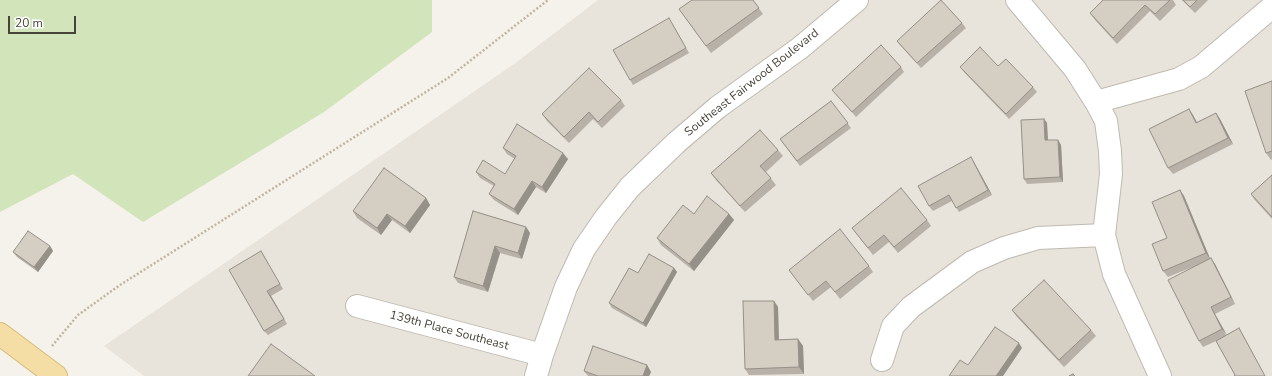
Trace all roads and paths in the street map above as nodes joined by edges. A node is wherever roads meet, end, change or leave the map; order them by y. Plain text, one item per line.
1 (548, 0) edge
2 (857, 0) edge
3 (1018, 0) edge
4 (1272, 7) edge
5 (1096, 102) junction
6 (1104, 235) junction
7 (357, 306) dead end
8 (0, 334) edge
9 (542, 355) junction
10 (882, 360) dead end
11 (38, 362) junction
12 (56, 376) edge
13 (536, 376) edge
14 (1160, 376) edge

1 - 11 path
2 - 9 street, Southeast Fairwood Boulevard
3 - 5 street
4 - 5 street
5 - 6 street
6 - 10 street
6 - 14 street
7 - 9 street, 139th Place Southeast
8 - 11 main road
9 - 13 street, Southeast Fairwood Boulevard
11 - 12 main road

